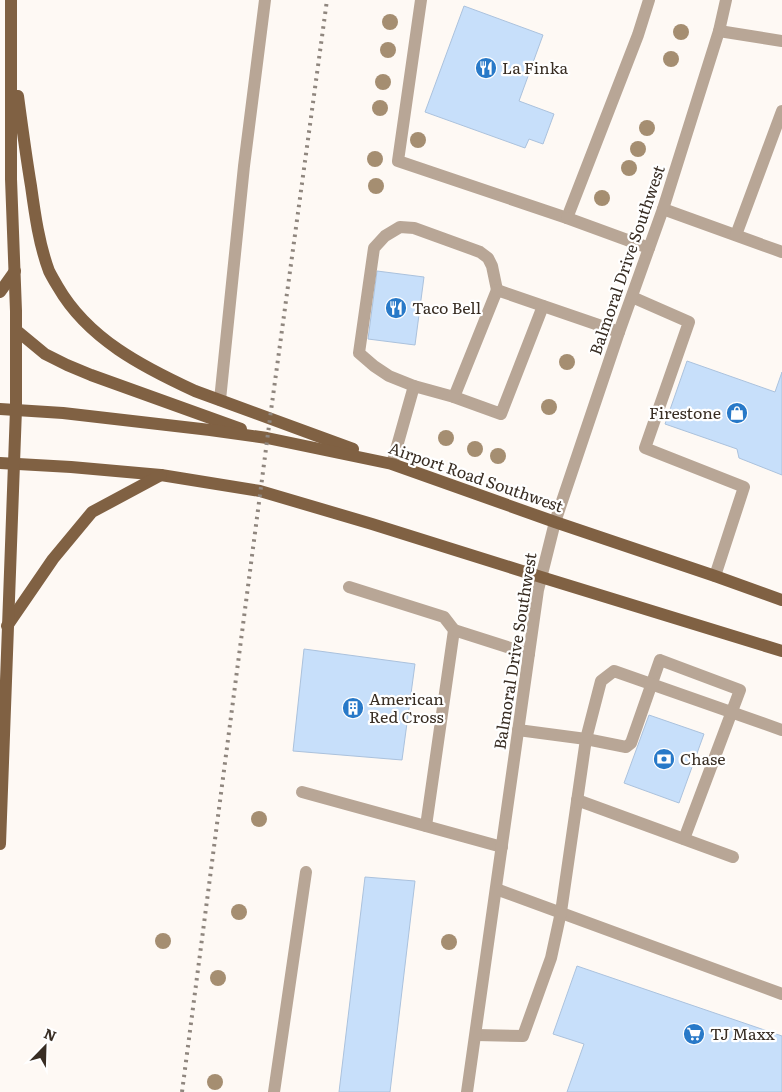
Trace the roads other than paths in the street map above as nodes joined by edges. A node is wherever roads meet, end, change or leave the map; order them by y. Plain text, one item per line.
1 (11, 0) edge
2 (265, 0) edge
3 (421, 0) edge
4 (649, 0) edge
5 (726, 0) edge
6 (718, 31) junction
7 (782, 41) edge
8 (11, 51) junction
9 (782, 111) edge
10 (663, 209) junction
11 (567, 218) junction
12 (736, 236) junction
13 (649, 248) junction
14 (782, 252) edge
15 (15, 271) junction
16 (497, 290) junction
17 (0, 292) edge
18 (632, 297) junction
19 (543, 306) junction
20 (16, 330) junction
21 (619, 332) junction
22 (414, 386) junction
23 (454, 397) junction
24 (220, 400) junction
25 (0, 409) edge
26 (16, 409) junction
27 (267, 438) junction
28 (6, 463) edge
29 (392, 464) junction
30 (161, 475) junction
31 (555, 522) junction
32 (715, 576) junction
33 (541, 577) junction
34 (348, 587) dead end
35 (782, 600) edge
36 (0, 612) edge
37 (7, 626) junction
38 (454, 630) junction
39 (782, 651) edge
40 (529, 654) junction
41 (651, 684) junction
42 (731, 712) junction
43 (518, 730) junction
44 (782, 730) edge
45 (586, 739) junction
46 (302, 792) dead end
47 (577, 800) junction
48 (426, 826) junction
49 (684, 839) junction
50 (0, 844) edge
51 (502, 846) junction
52 (733, 857) dead end
53 (306, 872) dead end
54 (496, 888) junction
55 (561, 912) junction
56 (782, 994) edge
57 (476, 1035) junction
58 (274, 1092) edge
59 (467, 1092) edge

1 - 8 main road
2 - 24 street
3 - 11 street
4 - 11 street
5 - 6 street, Balmoral Drive Southwest
6 - 7 street
6 - 10 street, Balmoral Drive Southwest
8 - 15 main road
8 - 24 main road
9 - 12 street
10 - 12 street
10 - 13 street, Balmoral Drive Southwest
11 - 13 street
12 - 14 street
13 - 18 street, Balmoral Drive Southwest
15 - 17 main road
15 - 20 main road
16 - 19 street
16 - 22 street
16 - 23 street
18 - 21 street, Balmoral Drive Southwest
18 - 32 street
19 - 21 street
19 - 23 street
20 - 26 main road
20 - 27 main road
21 - 31 street, Balmoral Drive Southwest
22 - 23 street
22 - 29 street
24 - 29 main road
25 - 26 main road, Airport Road Southwest
26 - 27 main road, Airport Road Southwest
26 - 28 main road
27 - 29 main road, Airport Road Southwest
28 - 30 main road
28 - 37 main road
29 - 31 main road, Airport Road Southwest
30 - 33 main road
30 - 37 main road
31 - 32 main road, Airport Road Southwest
31 - 33 street, Balmoral Drive Southwest
32 - 35 main road, Airport Road Southwest
33 - 39 main road
33 - 40 street, Balmoral Drive Southwest
34 - 38 street
36 - 37 main road
37 - 50 main road
38 - 40 street
38 - 48 street
40 - 43 street, Balmoral Drive Southwest
41 - 42 street
41 - 42 street
41 - 45 street
41 - 45 street
42 - 44 street
42 - 49 street
43 - 45 street
43 - 51 street, Balmoral Drive Southwest
45 - 47 street
46 - 48 street
47 - 49 street
47 - 55 street
48 - 51 street
49 - 52 street
51 - 54 street, Balmoral Drive Southwest
53 - 58 street
54 - 55 street
54 - 57 street, Balmoral Drive Southwest
55 - 56 street
55 - 57 street
57 - 59 street, Balmoral Drive Southwest

